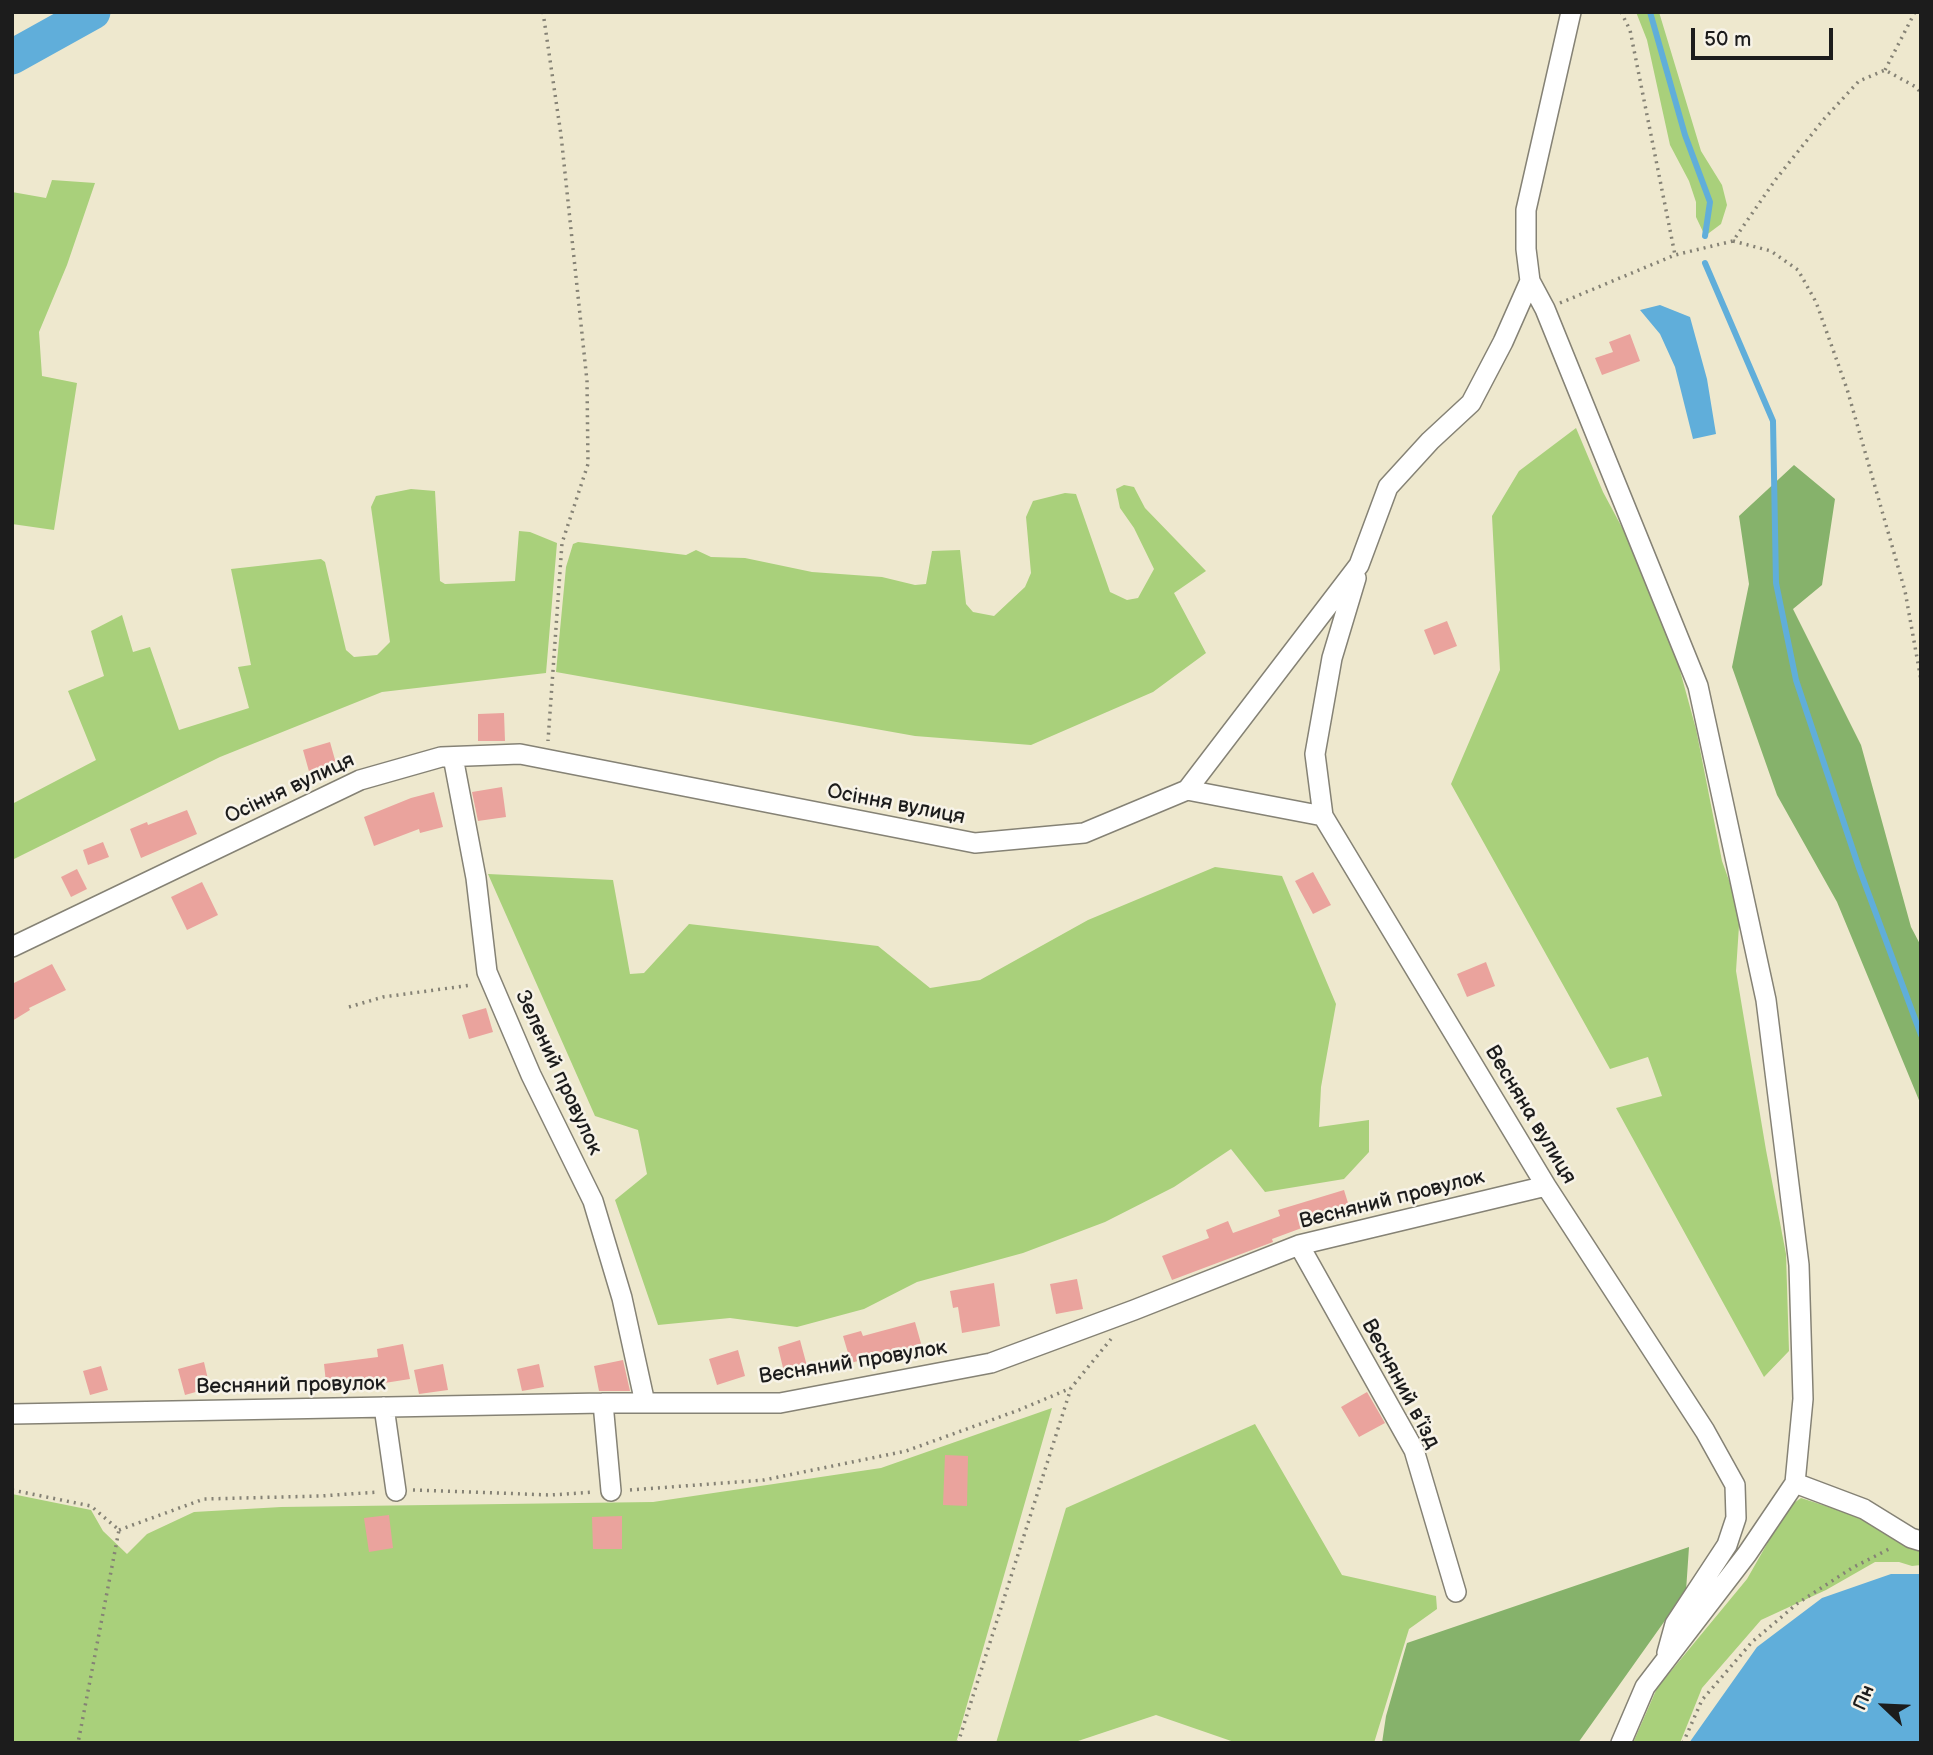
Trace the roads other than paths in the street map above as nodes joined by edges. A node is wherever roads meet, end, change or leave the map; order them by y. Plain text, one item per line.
1 (1571, 12) edge
2 (1530, 281) junction
3 (1359, 565) junction
4 (453, 757) junction
5 (1187, 790) junction
6 (1323, 816) junction
7 (12, 947) edge
8 (1546, 1186) junction
9 (1299, 1245) junction
10 (603, 1403) junction
11 (645, 1403) junction
12 (384, 1407) junction
13 (12, 1414) edge
14 (1796, 1483) junction
15 (396, 1491) dead end
16 (611, 1491) dead end
17 (1916, 1540) edge
18 (1456, 1592) dead end
19 (1663, 1664) junction
20 (1621, 1743) edge

1 - 2 street
2 - 3 street, Осіння вулиця
2 - 14 street
3 - 5 street, Осіння вулиця
3 - 6 street, Весняна вулиця
4 - 5 street, Осіння вулиця
4 - 7 street, Осіння вулиця
4 - 11 street, Зелений провулок
5 - 6 street
6 - 8 street, Весняна вулиця
8 - 9 street, Весняний провулок
8 - 19 street, Весняна вулиця
9 - 11 street, Весняний провулок
9 - 18 street, Весняний в’їзд
10 - 11 street, Весняний провулок
10 - 12 street, Весняний провулок
10 - 16 street
12 - 13 street, Весняний провулок
12 - 15 street
14 - 17 street
14 - 19 street
19 - 20 street

